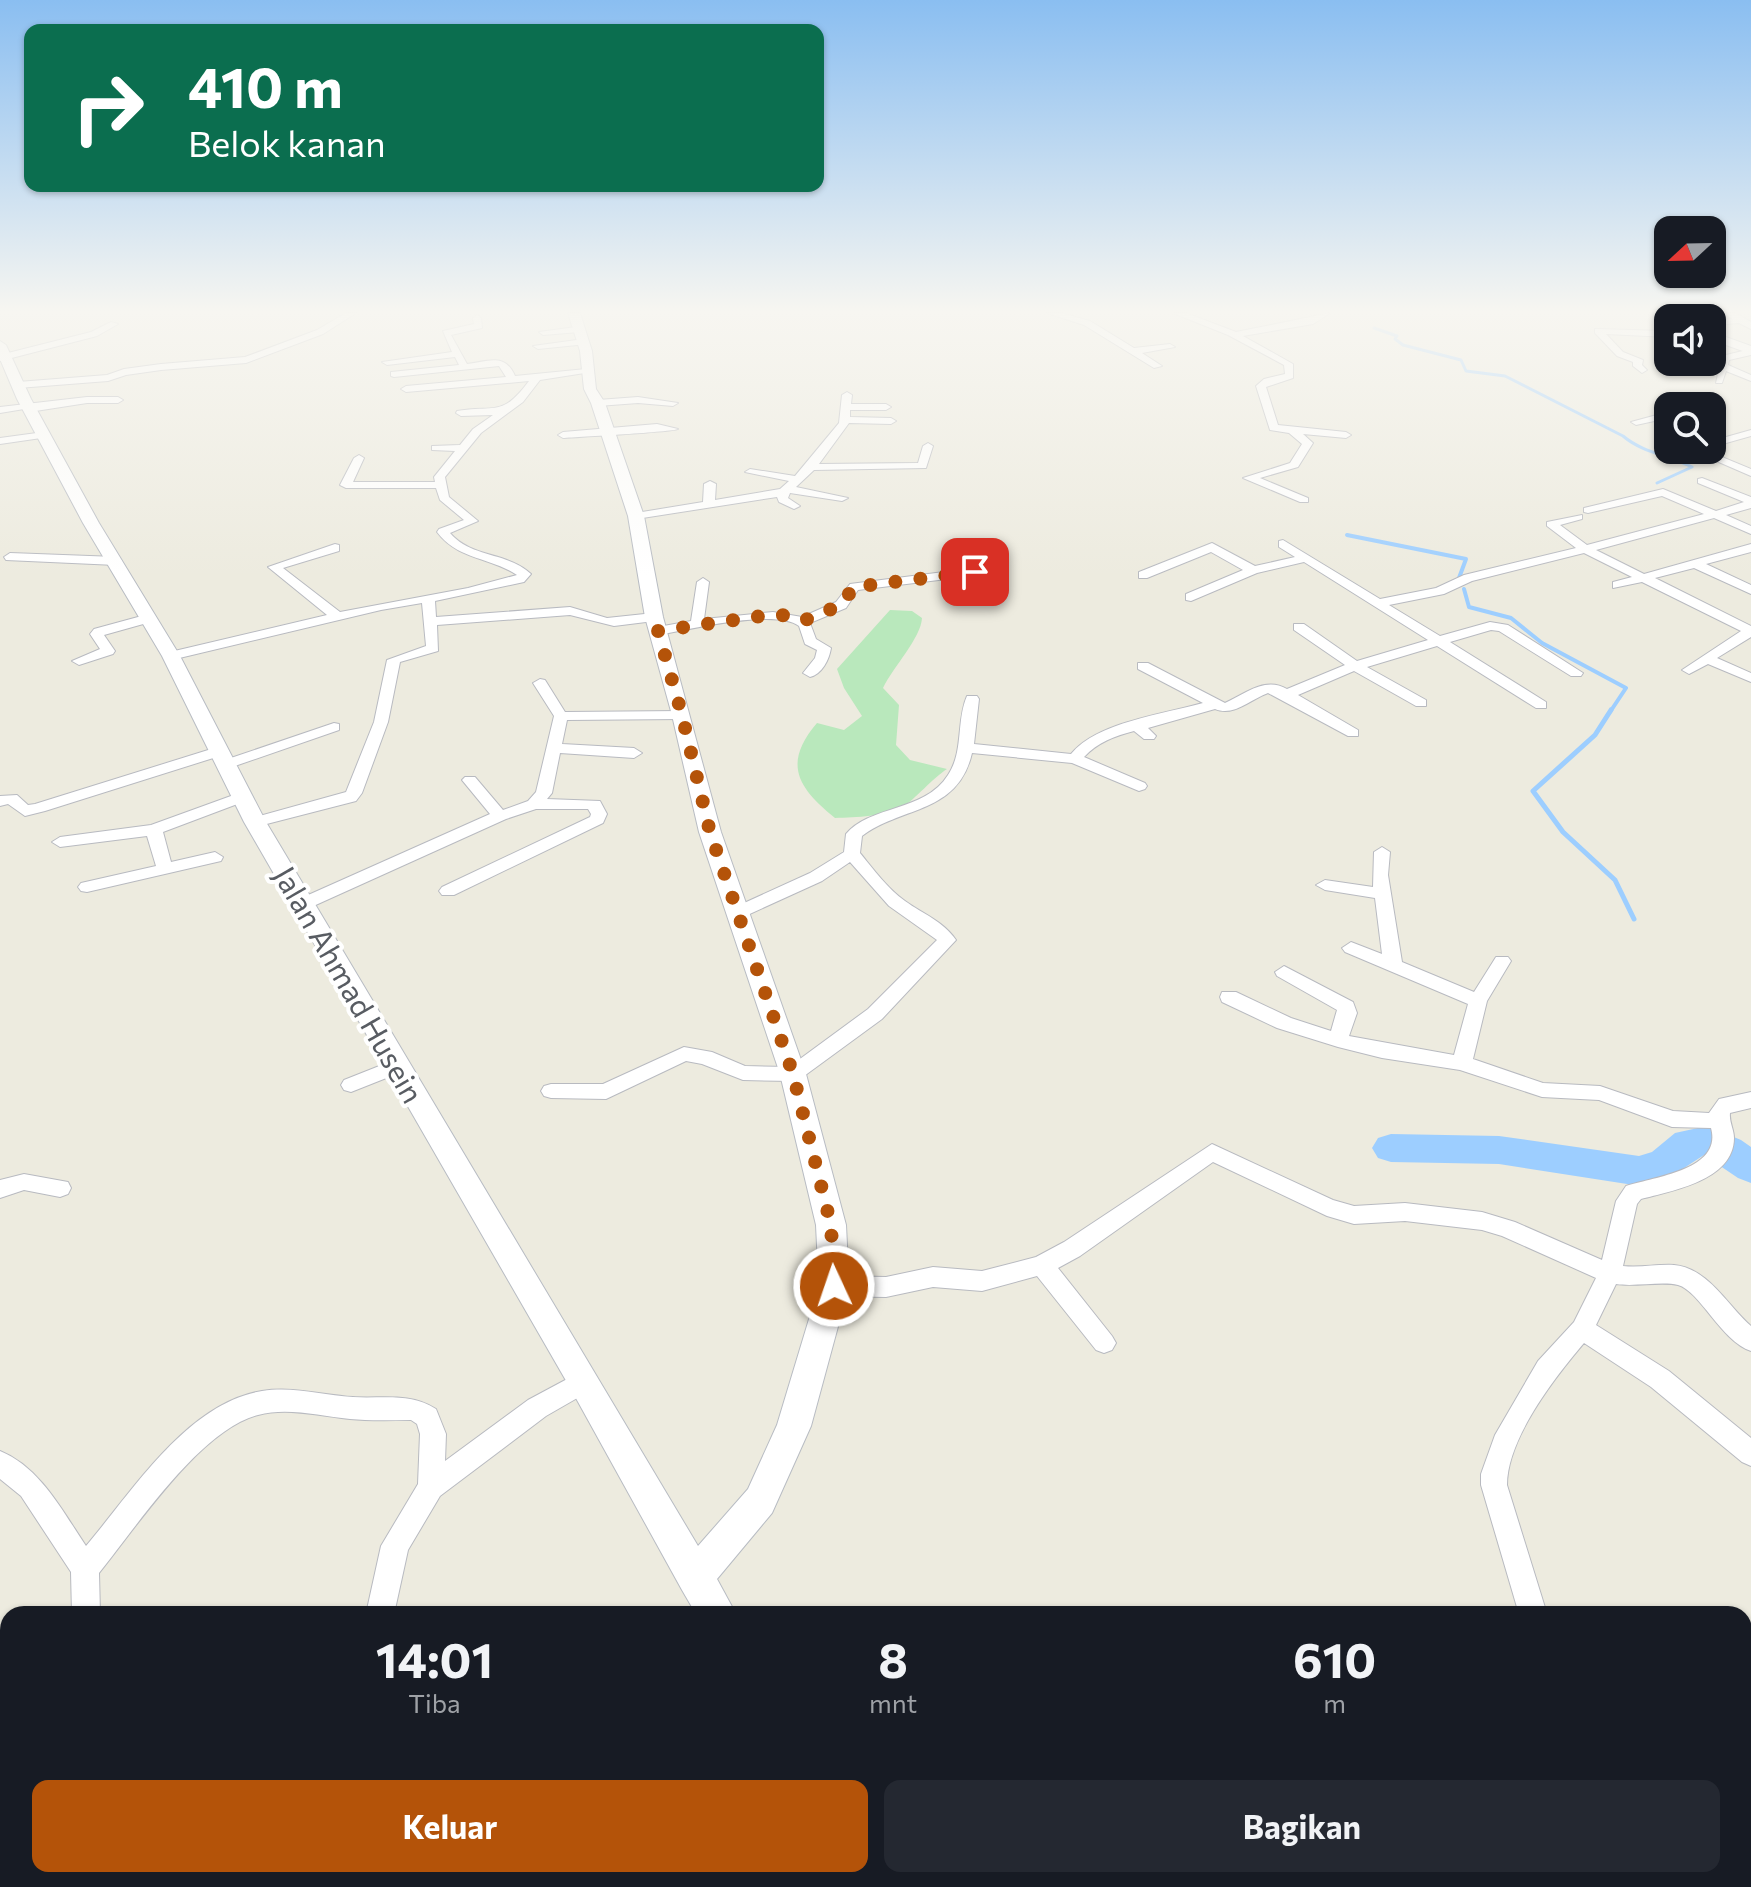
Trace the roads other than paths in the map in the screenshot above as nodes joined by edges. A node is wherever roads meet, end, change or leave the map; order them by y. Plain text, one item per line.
1 (22, 401) edge
2 (26, 401) edge
3 (517, 401) edge
4 (624, 401) edge
5 (650, 401) edge
6 (847, 401) edge
7 (847, 401) edge
8 (1263, 401) edge
9 (598, 403) joint
10 (673, 403) dead end
11 (886, 407) dead end
12 (0, 410) edge
13 (505, 411) junction
14 (461, 413) dead end
15 (1654, 418) edge
16 (847, 420) junction
17 (891, 421) dead end
18 (1636, 422) dead end
19 (673, 429) dead end
20 (1293, 431) junction
21 (608, 432) junction
22 (1751, 433) edge
23 (44, 435) junction
24 (563, 435) dead end
25 (1346, 435) dead end
26 (1726, 437) edge
27 (1731, 439) junction
28 (1726, 440) edge
29 (0, 441) edge
30 (928, 446) dead end
31 (436, 448) dead end
32 (465, 448) junction
33 (359, 458) dead end
34 (1726, 461) edge
35 (811, 467) junction
36 (1747, 469) edge
37 (750, 472) dead end
38 (1702, 481) dead end
39 (710, 484) dead end
40 (439, 485) junction
41 (788, 487) junction
42 (842, 498) dead end
43 (1304, 500) dead end
44 (1751, 503) edge
45 (709, 505) junction
46 (794, 506) dead end
47 (1715, 515) junction
48 (636, 516) junction
49 (1751, 530) edge
50 (1283, 544) dead end
51 (335, 548) dead end
52 (1751, 548) edge
53 (1585, 549) junction
54 (10, 557) dead end
55 (1306, 558) junction
56 (116, 561) junction
57 (1694, 563) junction
58 (1253, 570) junction
59 (975, 572) dead end
60 (1143, 575) dead end
61 (1643, 577) junction
62 (703, 582) dead end
63 (1617, 585) dead end
64 (1751, 590) edge
65 (1191, 597) dead end
66 (428, 600) junction
67 (1378, 603) junction
68 (831, 610) junction
69 (337, 616) junction
70 (854, 616) dead end
71 (149, 618) junction
72 (431, 621) junction
73 (803, 621) junction
74 (656, 624) junction
75 (697, 625) junction
76 (1299, 627) dead end
77 (1751, 631) edge
78 (1438, 640) junction
79 (171, 656) junction
80 (1708, 659) junction
81 (79, 661) dead end
82 (1143, 666) dead end
83 (1355, 666) junction
84 (1689, 670) dead end
85 (810, 673) dead end
86 (1576, 673) dead end
87 (1751, 678) edge
88 (540, 683) dead end
89 (1288, 694) junction
90 (972, 699) dead end
91 (1421, 703) dead end
92 (1214, 705) junction
93 (1541, 705) dead end
94 (682, 715) junction
95 (561, 716) junction
96 (334, 727) dead end
97 (1353, 733) dead end
98 (554, 748) junction
99 (967, 748) junction
100 (634, 753) dead end
101 (224, 757) junction
102 (1075, 759) junction
103 (470, 780) dead end
104 (1139, 786) dead end
105 (242, 797) junction
106 (0, 801) edge
107 (534, 804) junction
108 (500, 816) junction
109 (255, 822) junction
110 (154, 830) junction
111 (60, 842) dead end
112 (1382, 852) dead end
113 (852, 854) junction
114 (215, 857) dead end
115 (165, 869) junction
116 (1325, 885) dead end
117 (87, 887) dead end
118 (448, 891) dead end
119 (1382, 894) junction
120 (303, 904) junction
121 (737, 913) junction
122 (1351, 948) dead end
123 (1502, 961) dead end
124 (1393, 965) junction
125 (1284, 972) dead end
126 (1229, 997) dead end
127 (1478, 1001) junction
128 (1338, 1040) junction
129 (1462, 1063) junction
130 (397, 1066) junction
131 (793, 1074) junction
132 (351, 1085) dead end
133 (551, 1091) dead end
134 (1751, 1100) edge
135 (1721, 1137) junction
136 (60, 1188) dead end
137 (0, 1189) edge
138 (1042, 1265) junction
139 (1610, 1274) junction
140 (834, 1286) junction
141 (1582, 1329) junction
142 (1751, 1341) edge
143 (1104, 1343) dead end
144 (584, 1381) junction
145 (1751, 1454) edge
146 (0, 1463) edge
147 (431, 1487) junction
148 (85, 1568) junction
149 (695, 1577) junction
150 (86, 1606) edge
151 (382, 1606) edge
152 (712, 1606) edge
153 (1531, 1606) edge

1 - 12 street
2 - 23 main road, Jalan Ahmad Husein
3 - 13 street
4 - 9 street
5 - 10 street
6 - 11 street
7 - 16 street
8 - 20 street
9 - 21 main road
13 - 14 street
13 - 32 street
15 - 18 street
16 - 17 street
16 - 35 street
19 - 21 street
20 - 25 street
20 - 43 street
21 - 24 street
21 - 48 main road
22 - 27 street
23 - 29 street
23 - 56 main road, Jalan Ahmad Husein
26 - 27 street
27 - 28 street
30 - 35 street
31 - 32 street
32 - 40 street
33 - 40 street
34 - 36 street
35 - 41 street
37 - 41 street
38 - 44 street
39 - 45 street
40 - 66 street
41 - 42 street
41 - 45 street
41 - 46 street
44 - 47 street
45 - 48 street
47 - 49 street
47 - 53 street
47 - 53 street
48 - 74 main road
50 - 55 street
51 - 69 street
52 - 57 street
53 - 61 street
53 - 67 street
54 - 56 street
55 - 58 street
55 - 67 street
56 - 71 main road, Jalan Ahmad Husein
57 - 61 street
57 - 64 street
58 - 60 street
58 - 65 street
59 - 68 street
61 - 63 street
61 - 77 street
62 - 75 street
66 - 69 street
66 - 72 street
67 - 78 street
68 - 70 street
68 - 73 street
69 - 79 street
71 - 79 main road, Jalan Ahmad Husein
71 - 81 street
72 - 74 street
72 - 109 street
73 - 75 street
73 - 85 street
74 - 75 street
74 - 94 main road
76 - 83 street
77 - 80 street
78 - 83 street
78 - 86 street
78 - 93 street
79 - 101 main road, Jalan Ahmad Husein
80 - 84 street
80 - 87 street
82 - 92 street
83 - 89 street
83 - 91 street
88 - 95 street
89 - 92 street
89 - 97 street
90 - 99 street
92 - 102 street
94 - 95 street
94 - 121 main road
95 - 98 street
96 - 101 street
98 - 100 street
98 - 107 street
99 - 102 street
99 - 113 street
101 - 105 main road, Jalan Ahmad Husein
101 - 106 street
102 - 104 street
103 - 108 street
105 - 109 main road, Jalan Ahmad Husein
105 - 110 street
107 - 108 street
107 - 118 street
108 - 120 street
109 - 120 main road, Jalan Ahmad Husein
110 - 111 street
110 - 115 street
112 - 119 street
113 - 121 street
113 - 131 street
114 - 115 street
115 - 117 street
116 - 119 street
119 - 124 street
120 - 130 main road, Jalan Ahmad Husein
121 - 131 main road
122 - 124 street
123 - 127 street
124 - 127 street
125 - 128 street
126 - 128 street
127 - 129 street
128 - 129 street
129 - 135 street
130 - 132 street
130 - 144 main road, Jalan Ahmad Husein
131 - 133 street
131 - 140 main road
134 - 135 street
135 - 139 street
136 - 137 street
138 - 139 street
138 - 140 street
138 - 143 street
139 - 141 street
139 - 142 street
140 - 149 main road
141 - 145 street
141 - 153 street
144 - 147 street
144 - 149 main road, Jalan Ahmad Husein
146 - 148 street
147 - 148 street
147 - 151 street
148 - 150 street
149 - 152 main road, Jalan Ahmad Husein

